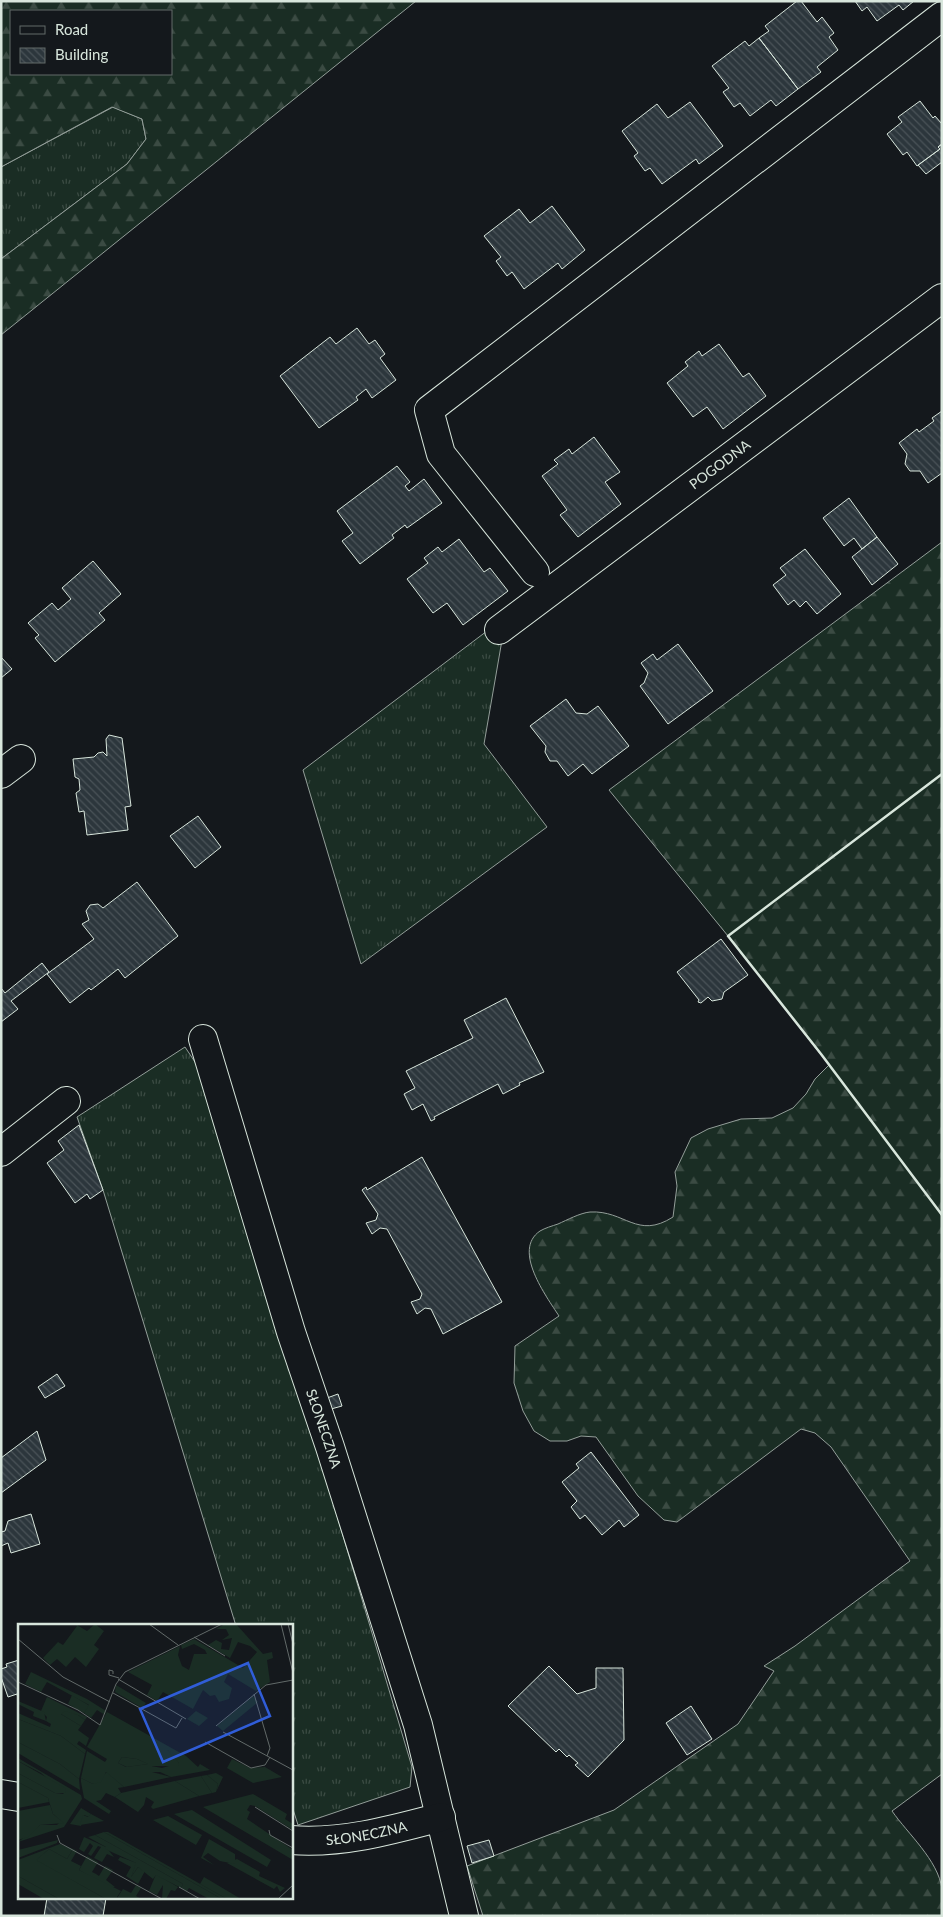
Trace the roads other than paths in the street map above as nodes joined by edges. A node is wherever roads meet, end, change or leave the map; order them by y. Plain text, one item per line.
1 (942, 16) edge
2 (942, 298) edge
3 (535, 572) dead end
4 (499, 630) dead end
5 (203, 1039) dead end
6 (66, 1101) dead end
7 (1, 1152) edge
8 (1, 1794) edge
9 (18, 1797) edge
10 (441, 1817) junction
11 (292, 1840) edge
12 (464, 1916) edge

1 - 3 street
2 - 4 street, POGODNA
5 - 10 street, SŁONECZNA
6 - 7 street
8 - 9 street
10 - 11 street, SŁONECZNA
10 - 12 street, SŁONECZNA

